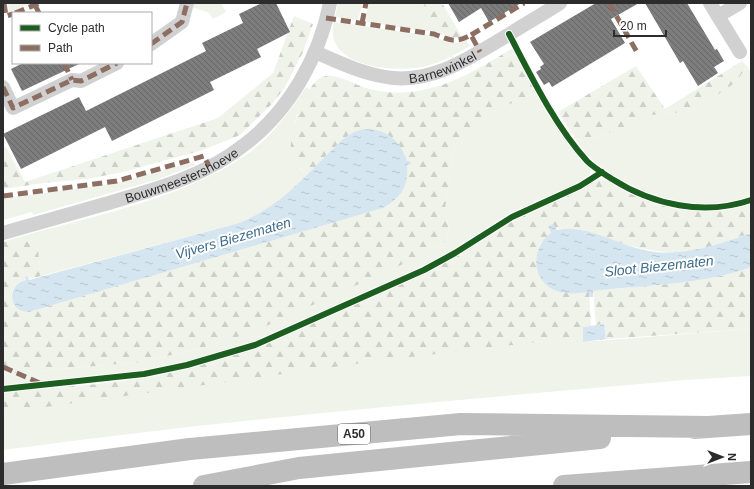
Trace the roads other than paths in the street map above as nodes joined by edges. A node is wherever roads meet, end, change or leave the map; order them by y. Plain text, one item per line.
1 (187, 3) edge
2 (330, 3) edge
3 (560, 3) edge
4 (710, 3) edge
5 (740, 3) edge
6 (718, 16) junction
7 (152, 43) edge
8 (314, 52) junction
9 (740, 52) dead end
10 (115, 64) edge
11 (3, 88) edge
12 (3, 233) edge
13 (751, 424) edge
14 (708, 427) junction
15 (748, 472) edge
16 (3, 474) edge
17 (204, 486) edge
18 (564, 486) edge
19 (707, 486) edge

1 - 7 street
2 - 8 street, Bouwmeestershoeve
3 - 8 street, Barnewinkel
4 - 6 street
5 - 6 street
6 - 9 street
8 - 12 street, Bouwmeestershoeve
10 - 11 street
13 - 14 highway, A50
14 - 16 highway, A50
14 - 17 highway, A50
15 - 18 highway
15 - 19 highway

